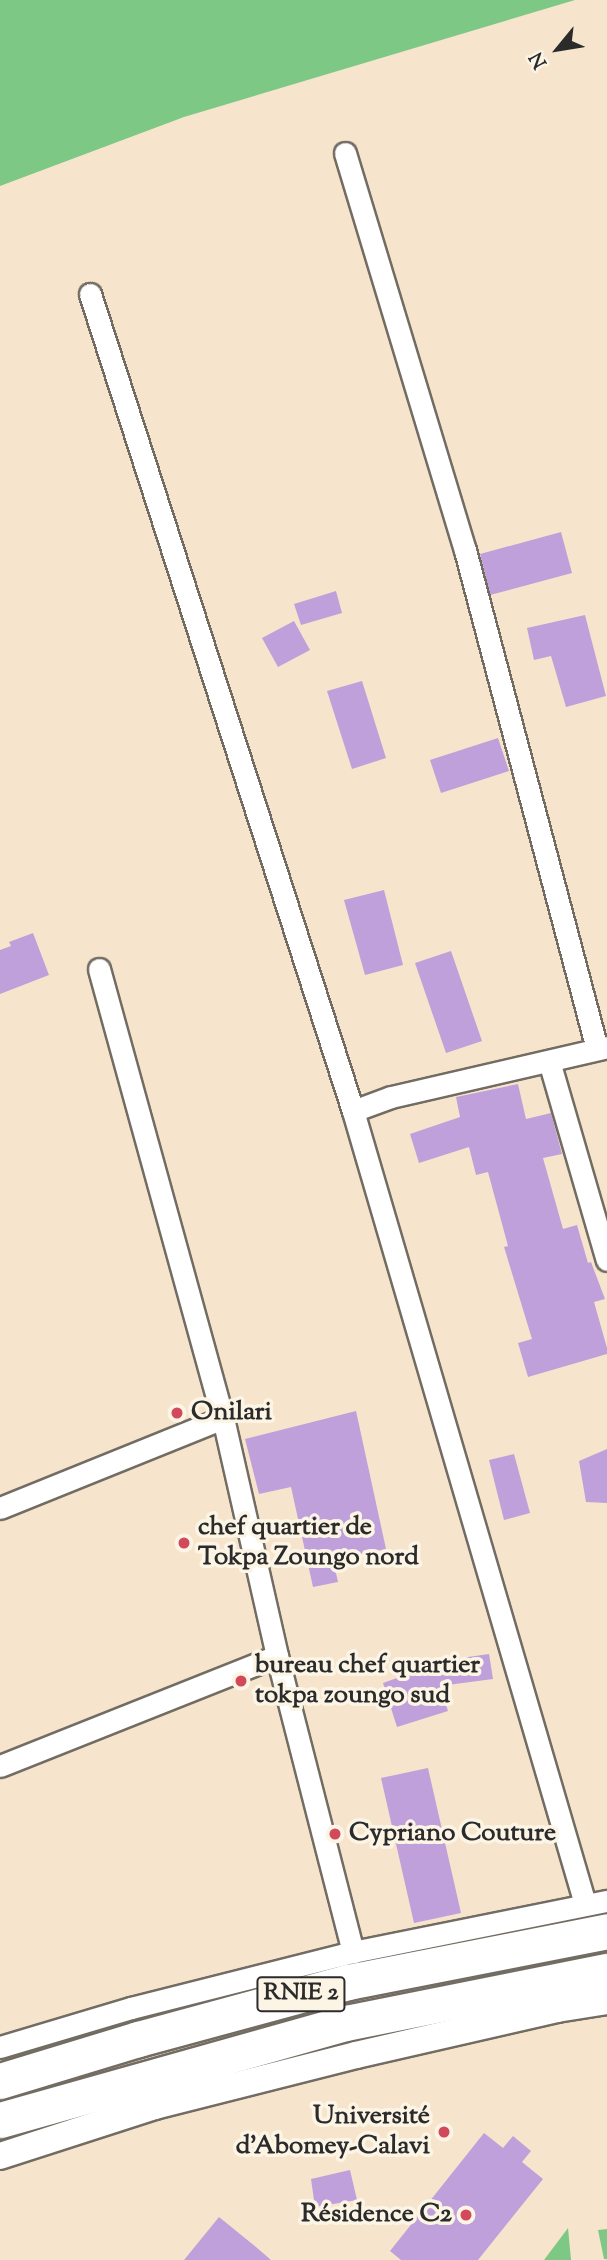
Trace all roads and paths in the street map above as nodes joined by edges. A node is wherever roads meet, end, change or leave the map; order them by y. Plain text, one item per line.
1 (345, 153) dead end
2 (90, 295) dead end
3 (99, 969) dead end
4 (602, 1048) edge
5 (549, 1061) junction
6 (353, 1111) junction
7 (607, 1259) edge
8 (223, 1419) junction
9 (0, 1508) edge
10 (276, 1656) junction
11 (0, 1766) edge
12 (607, 1901) edge
13 (585, 1905) junction
14 (607, 1930) edge
15 (353, 1952) junction
16 (607, 1971) edge
17 (607, 2001) edge
18 (0, 2047) edge
19 (0, 2081) edge
20 (0, 2120) edge
21 (0, 2155) edge

1 - 4 street
2 - 6 street
3 - 8 street
4 - 5 street
5 - 6 street
5 - 7 street
6 - 13 street
8 - 9 street
8 - 10 street
10 - 11 street
10 - 15 street
12 - 13 street
13 - 15 street
14 - 19 highway, RNIE 2 / RNIE 2
15 - 18 street
16 - 20 highway, RNIE 2 / RNIE 2
17 - 21 street

